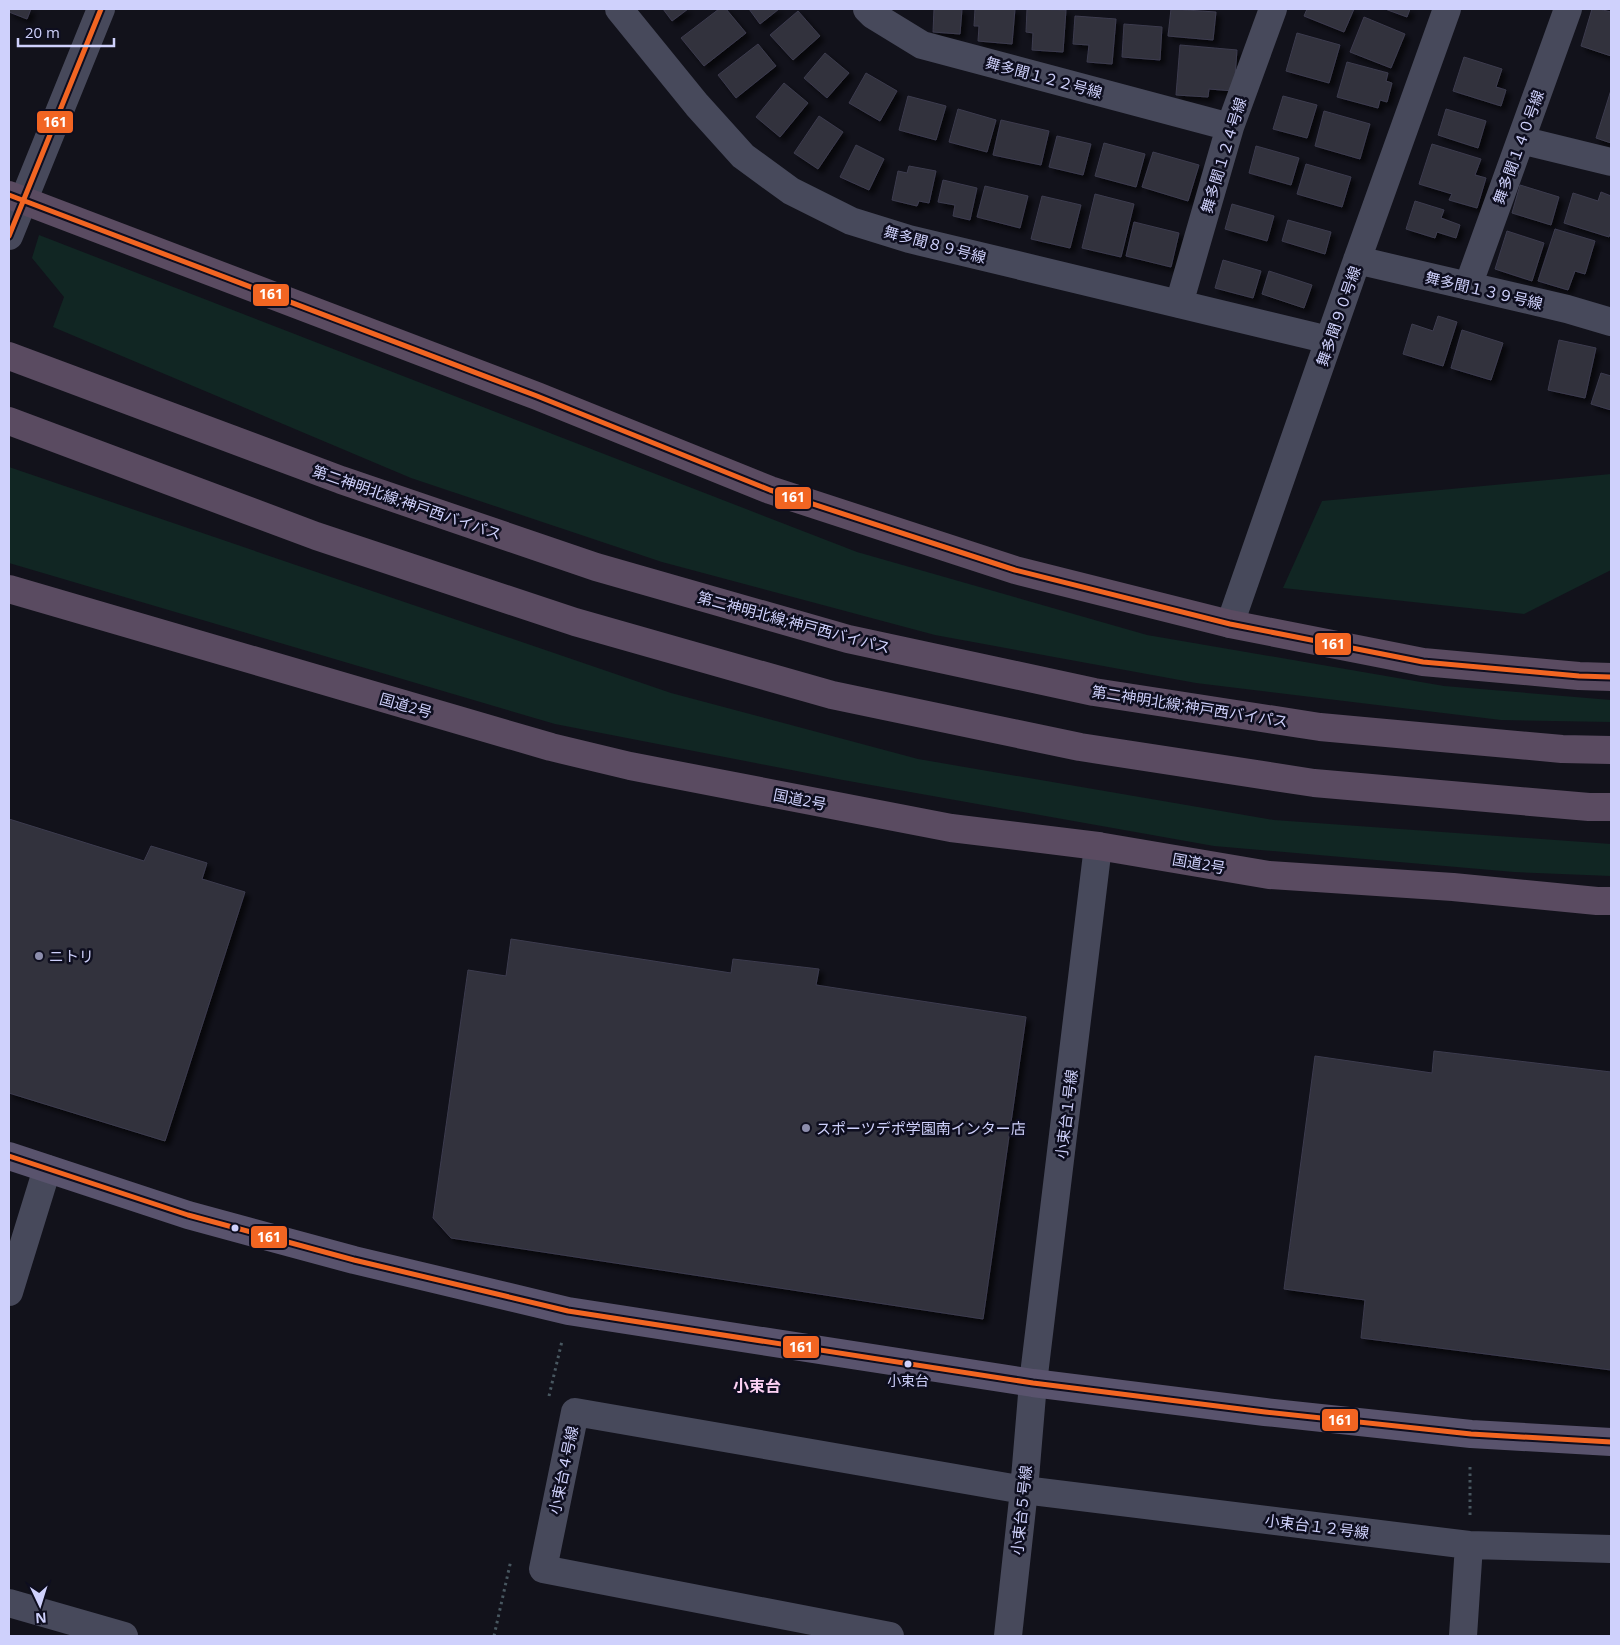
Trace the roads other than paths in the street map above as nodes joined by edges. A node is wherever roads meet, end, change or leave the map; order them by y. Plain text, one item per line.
1 (101, 9) edge
2 (618, 9) edge
3 (867, 9) edge
4 (1273, 9) edge
5 (1447, 9) edge
6 (1568, 9) edge
7 (1230, 127) junction
8 (1521, 140) junction
9 (1611, 162) edge
10 (16, 198) edge
11 (9, 235) edge
12 (1357, 260) junction
13 (1468, 286) junction
14 (1179, 304) junction
15 (1611, 322) edge
16 (9, 339) edge
17 (1329, 340) junction
18 (9, 356) edge
19 (9, 421) edge
20 (9, 427) edge
21 (63, 442) junction
22 (341, 480) junction
23 (9, 589) edge
24 (1230, 624) junction
25 (1611, 677) edge
26 (1611, 750) edge
27 (1604, 808) edge
28 (1098, 846) junction
29 (1611, 901) edge
30 (9, 1156) edge
31 (47, 1169) junction
32 (9, 1292) edge
33 (1033, 1383) junction
34 (1611, 1442) edge
35 (1024, 1490) junction
36 (1469, 1545) junction
37 (1611, 1549) edge
38 (9, 1603) edge
39 (124, 1636) edge
40 (890, 1636) edge
41 (1008, 1636) edge
42 (1463, 1636) edge

1 - 10 street
2 - 14 street, 舞多聞８９号線
3 - 7 street, 舞多聞１２２号線
4 - 7 street, 舞多聞１２４号線
5 - 12 street, 舞多聞９０号線
6 - 8 street, 舞多聞１４０号線
7 - 14 street, 舞多聞１２４号線
8 - 9 street
8 - 13 street, 舞多聞１４０号線
10 - 11 street
10 - 24 highway
12 - 13 street, 舞多聞１３９号線
12 - 17 street, 舞多聞９０号線
13 - 15 street, 舞多聞１３９号線
14 - 17 street, 舞多聞８９号線
16 - 22 highway
17 - 24 street, 舞多聞９０号線
18 - 22 highway, 第二神明北線;神戸西バイパス
19 - 21 highway
20 - 21 highway
21 - 27 highway
22 - 26 highway, 第二神明北線;神戸西バイパス
23 - 28 highway, 国道2号
24 - 25 highway
28 - 29 highway, 国道2号
28 - 33 street, 小束台１号線
30 - 31 main road
31 - 32 street
31 - 33 main road
33 - 34 main road
33 - 35 street, 小束台５号線
35 - 36 street, 小束台１２号線
35 - 40 street, 小束台４号線
35 - 41 street, 小束台５号線
36 - 37 street, 小束台１２号線
36 - 42 street
38 - 39 street

